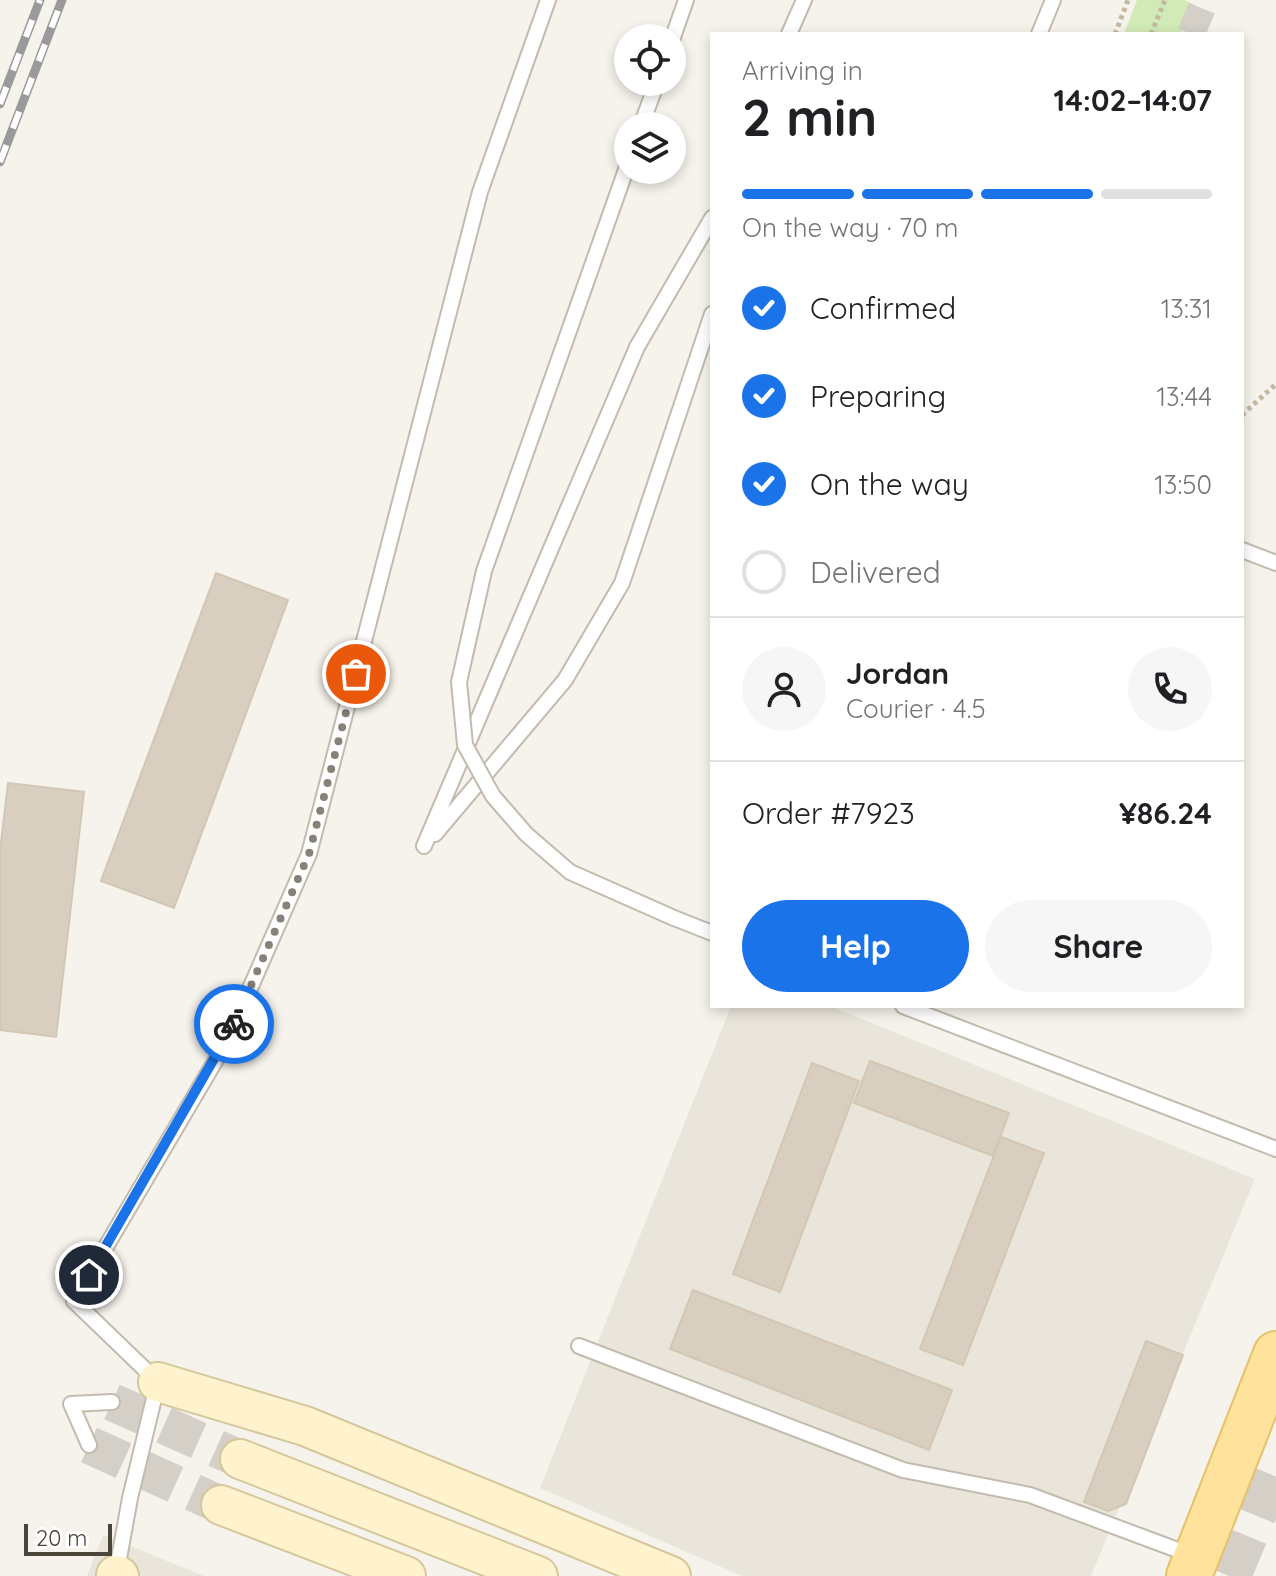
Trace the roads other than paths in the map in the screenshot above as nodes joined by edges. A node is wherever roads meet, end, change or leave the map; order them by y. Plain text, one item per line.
1 (548, 0) edge
2 (686, 0) edge
3 (804, 0) edge
4 (1053, 0) edge
5 (678, 24) edge
6 (790, 32) edge
7 (1040, 32) edge
8 (621, 184) edge
9 (710, 228) edge
10 (710, 320) edge
11 (1244, 551) edge
12 (1276, 563) edge
13 (710, 932) edge
14 (908, 1008) edge
15 (1276, 1149) edge
16 (579, 1346) dead end
17 (1276, 1354) edge
18 (158, 1382) junction
19 (112, 1402) tunnel mouth
20 (89, 1445) tunnel mouth
21 (240, 1459) tunnel mouth
22 (221, 1505) tunnel mouth
23 (1192, 1566) edge
24 (117, 1576) edge
25 (406, 1576) edge
26 (538, 1576) edge
27 (671, 1576) edge

1 - 18 lane
2 - 5 lane
3 - 6 lane
4 - 7 lane
8 - 13 lane, bridge
9 - 10 lane
11 - 12 lane
14 - 15 lane
16 - 23 lane
17 - 23 main road
18 - 24 lane
18 - 27 main road
19 - 20 lane
21 - 26 main road
22 - 25 main road

